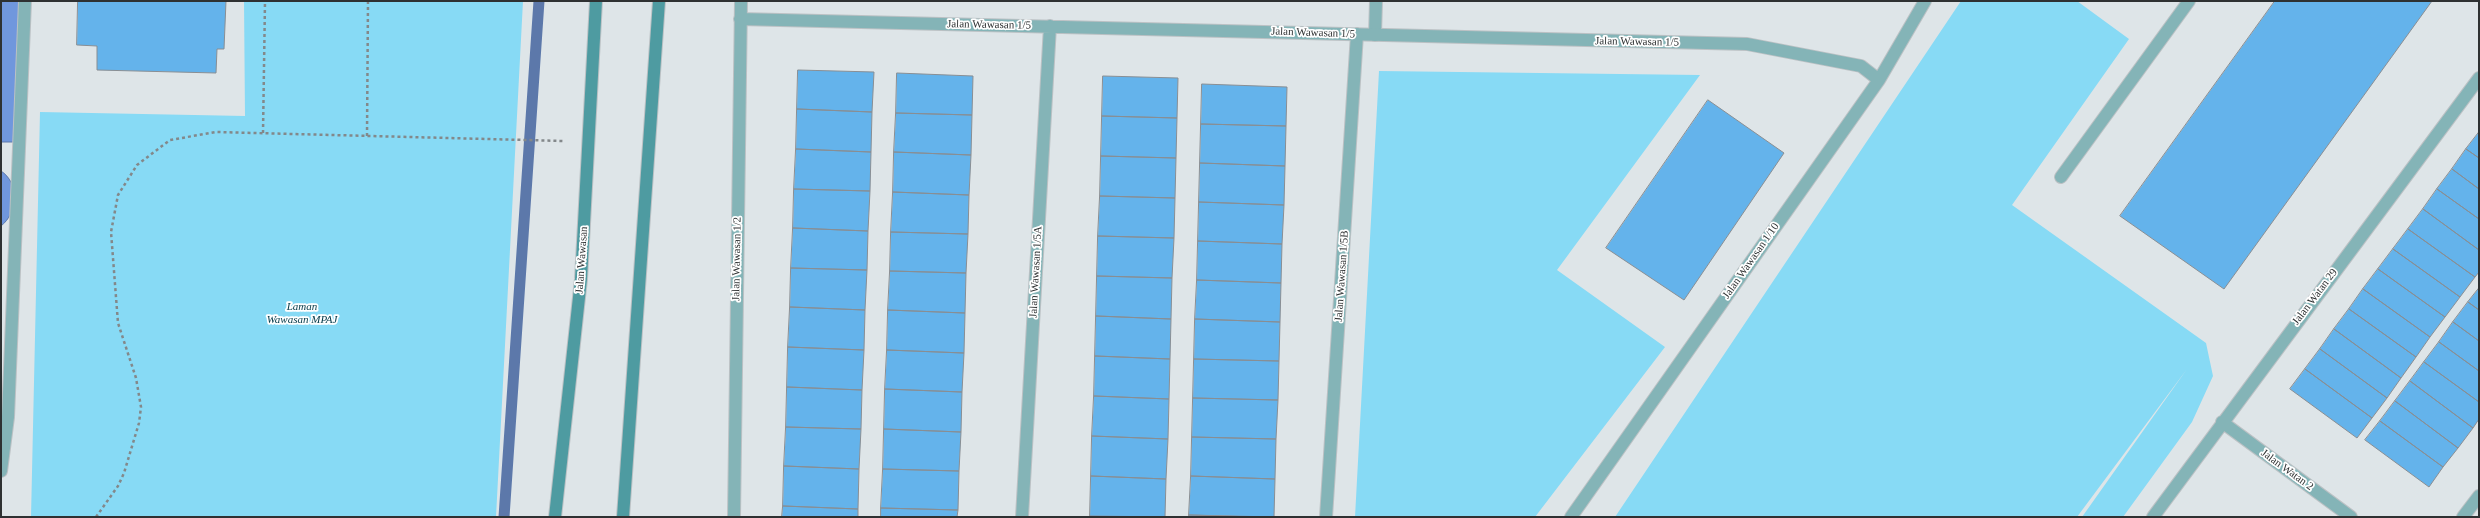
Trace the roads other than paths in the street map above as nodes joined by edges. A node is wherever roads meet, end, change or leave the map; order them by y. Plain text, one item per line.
1 (24, 1) edge
2 (596, 1) edge
3 (659, 1) edge
4 (741, 1) edge
5 (1376, 1) edge
6 (1925, 1) edge
7 (2189, 1) edge
8 (740, 19) junction
9 (1050, 26) junction
10 (1357, 34) junction
11 (1375, 35) junction
12 (2479, 78) edge
13 (1879, 80) junction
14 (2061, 178) dead end
15 (2222, 422) junction
16 (1, 471) edge
17 (2479, 496) edge
18 (555, 517) edge
19 (623, 517) edge
20 (734, 517) edge
21 (1022, 517) edge
22 (1326, 517) edge
23 (1571, 517) edge
24 (2153, 517) edge
25 (2351, 517) edge
26 (2463, 517) edge

1 - 16 street
2 - 18 main road, Jalan Wawasan
3 - 19 main road
4 - 8 street, Jalan Wawasan 1/2
5 - 11 street
6 - 13 street, Jalan Wawasan 1/10
7 - 14 street
8 - 9 street, Jalan Wawasan 1/5
8 - 20 street, Jalan Wawasan 1/2
9 - 10 street, Jalan Wawasan 1/5
9 - 21 street, Jalan Wawasan 1/5A
10 - 11 street, Jalan Wawasan 1/5
10 - 22 street, Jalan Wawasan 1/5B
11 - 13 street, Jalan Wawasan 1/5
12 - 15 street, Jalan Watan 29
13 - 23 street, Jalan Wawasan 1/10
15 - 24 street, Jalan Watan 29
15 - 25 street, Jalan Watan 2
17 - 26 street

